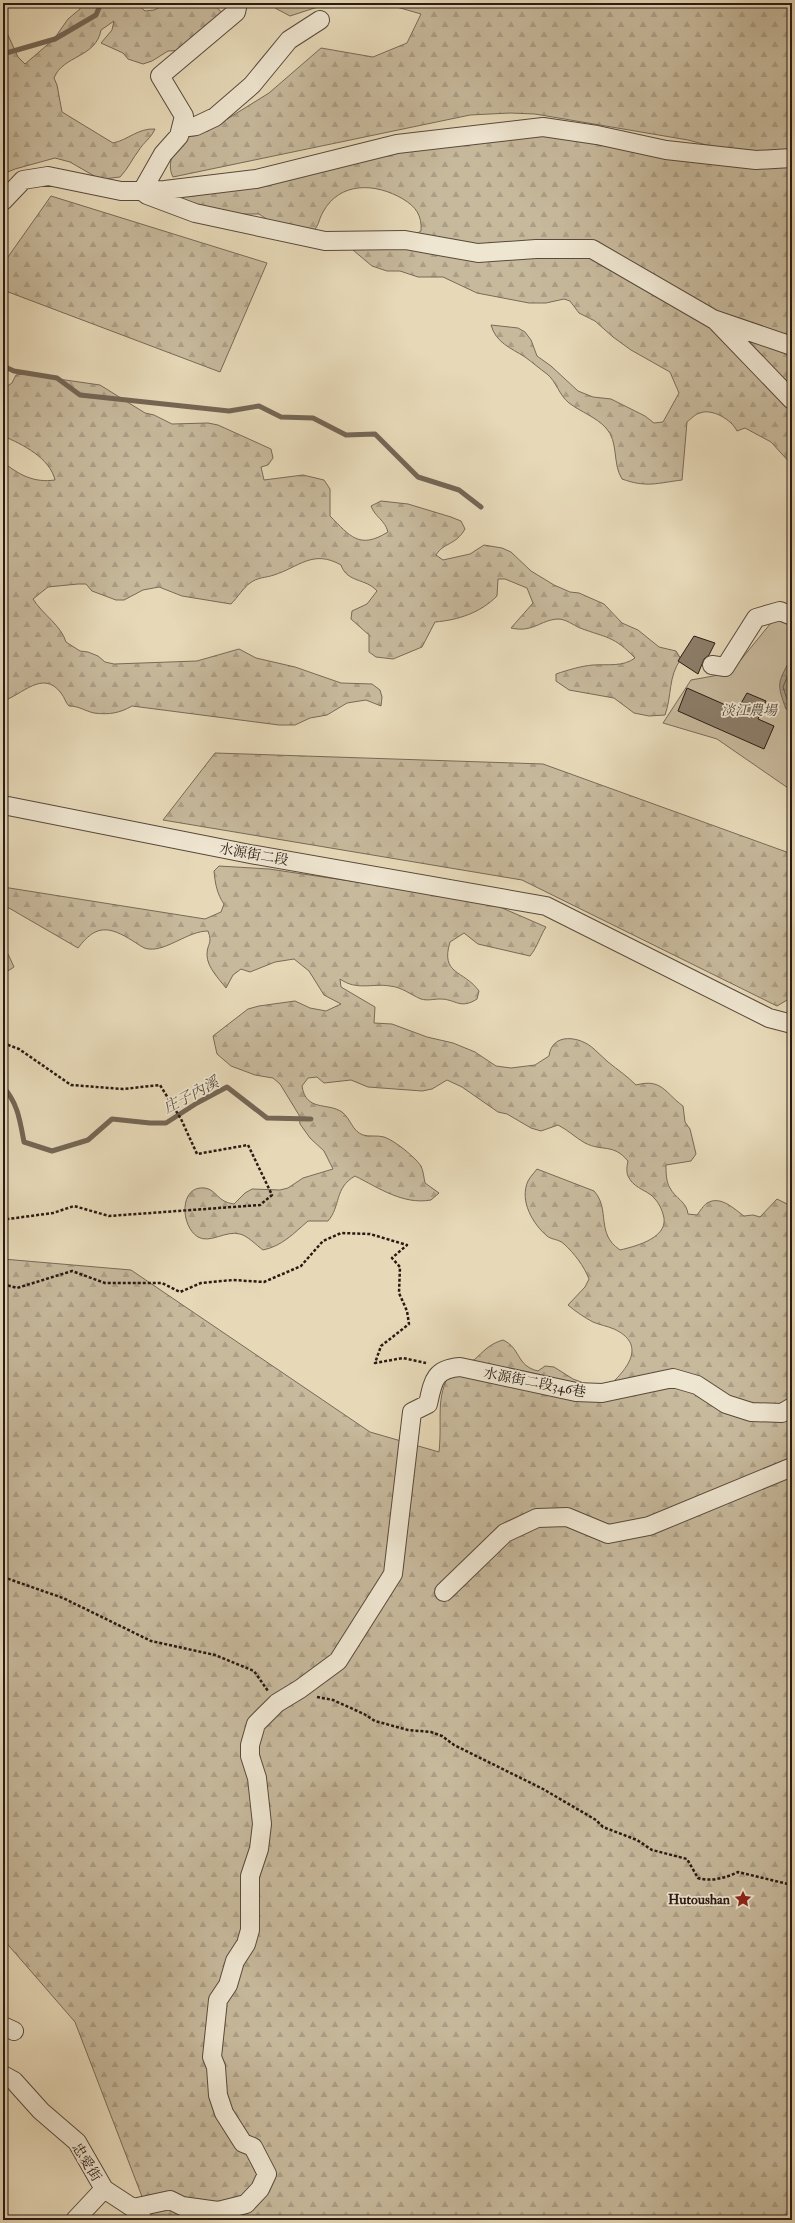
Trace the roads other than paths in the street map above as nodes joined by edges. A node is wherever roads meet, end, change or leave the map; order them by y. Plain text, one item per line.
1 (238, 3) edge
2 (320, 20) dead end
3 (181, 128) junction
4 (792, 158) edge
5 (142, 191) junction
6 (3, 201) edge
7 (713, 319) junction
8 (792, 346) edge
9 (792, 400) edge
10 (792, 616) edge
11 (712, 665) dead end
12 (3, 805) edge
13 (792, 1024) edge
14 (792, 1407) edge
15 (792, 1467) edge
16 (444, 1592) dead end
17 (3, 2075) edge
18 (104, 2189) junction
19 (138, 2214) edge
20 (75, 2220) edge

1 - 3 street
2 - 3 street
3 - 5 street
4 - 5 street
5 - 6 street
5 - 7 street
7 - 8 street
7 - 9 street
10 - 11 street
12 - 13 street, 水源街二段
14 - 19 street, 水源街二段346巷
15 - 16 street
17 - 18 street, 忠愛街
18 - 19 street
18 - 20 street, 忠愛街

